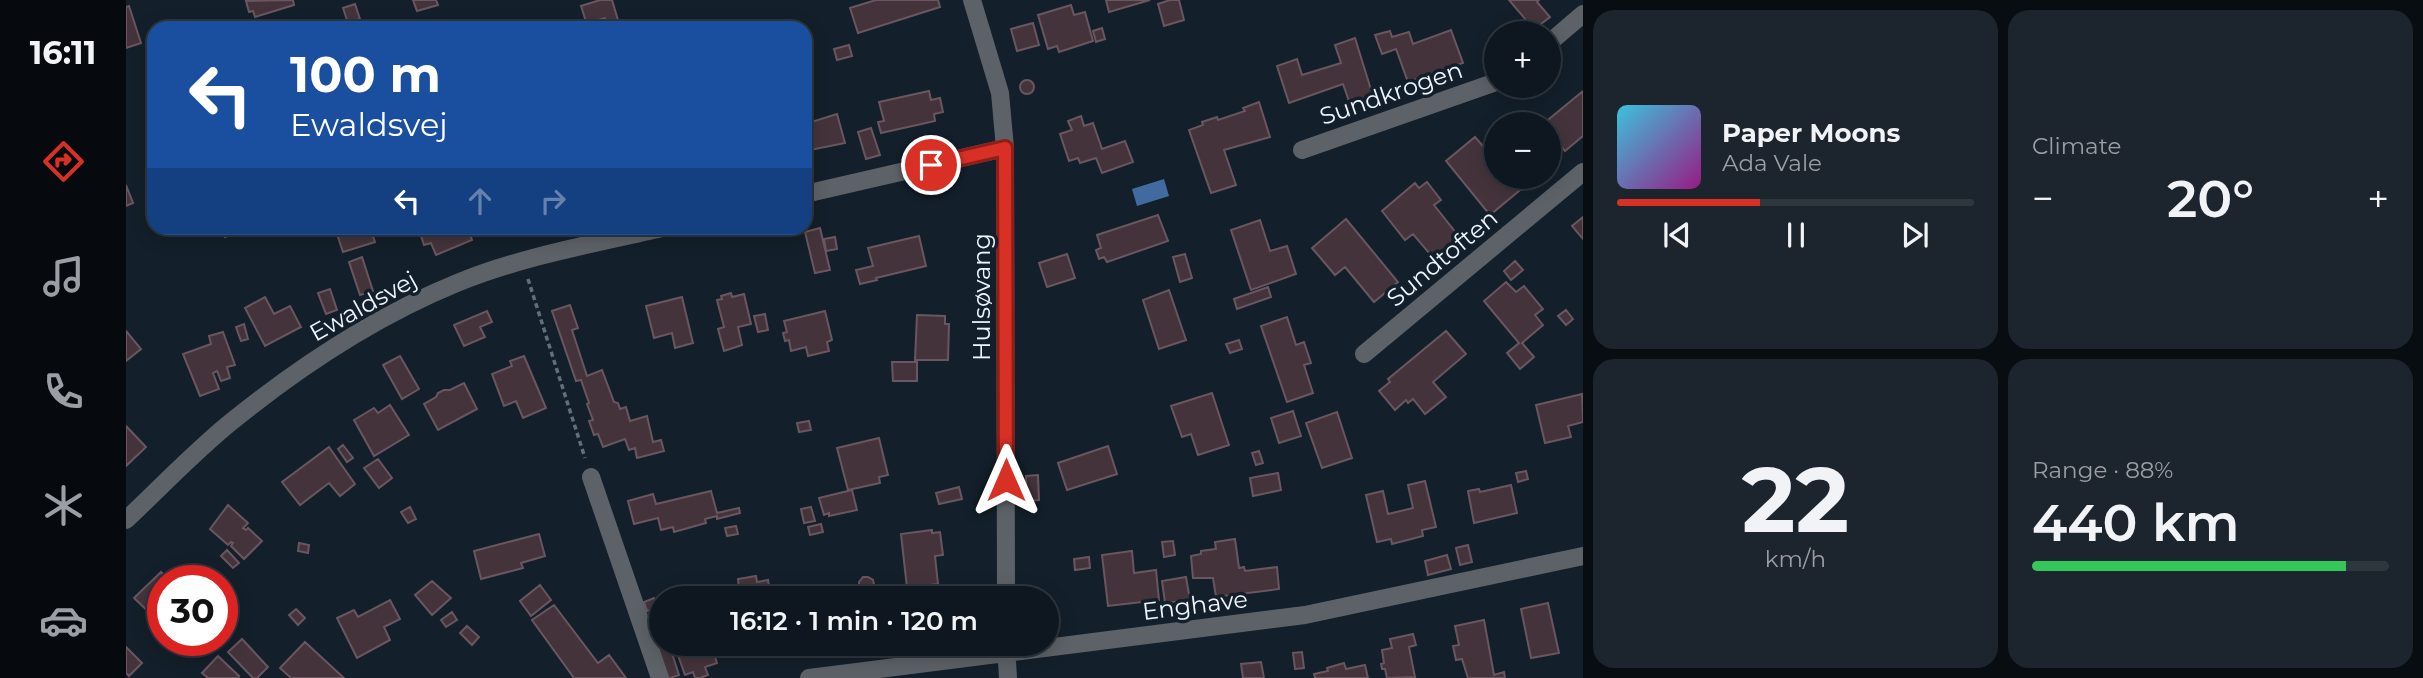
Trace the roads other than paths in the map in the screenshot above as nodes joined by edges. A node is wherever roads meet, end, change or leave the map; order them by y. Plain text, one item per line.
1 (972, 0) edge
2 (1583, 14) edge
3 (1561, 33) edge
4 (1484, 86) edge
5 (1005, 148) junction
6 (1302, 150) dead end
7 (1583, 172) edge
8 (812, 192) edge
9 (631, 235) edge
10 (1364, 354) dead end
11 (591, 477) road end
12 (128, 513) edge
13 (1583, 556) edge
14 (1006, 586) edge
15 (1059, 643) edge
16 (958, 656) edge
17 (1006, 656) edge
18 (660, 678) edge
19 (809, 678) edge
20 (1008, 678) edge

1 - 5 street, Hulsøvang
2 - 3 street
4 - 6 street, Sundkrogen
5 - 8 street
5 - 14 street, Hulsøvang
7 - 10 street, Sundtoften
9 - 12 street, Ewaldsvej
11 - 18 street
13 - 15 street, Enghave
16 - 19 street, Enghave
17 - 20 street

